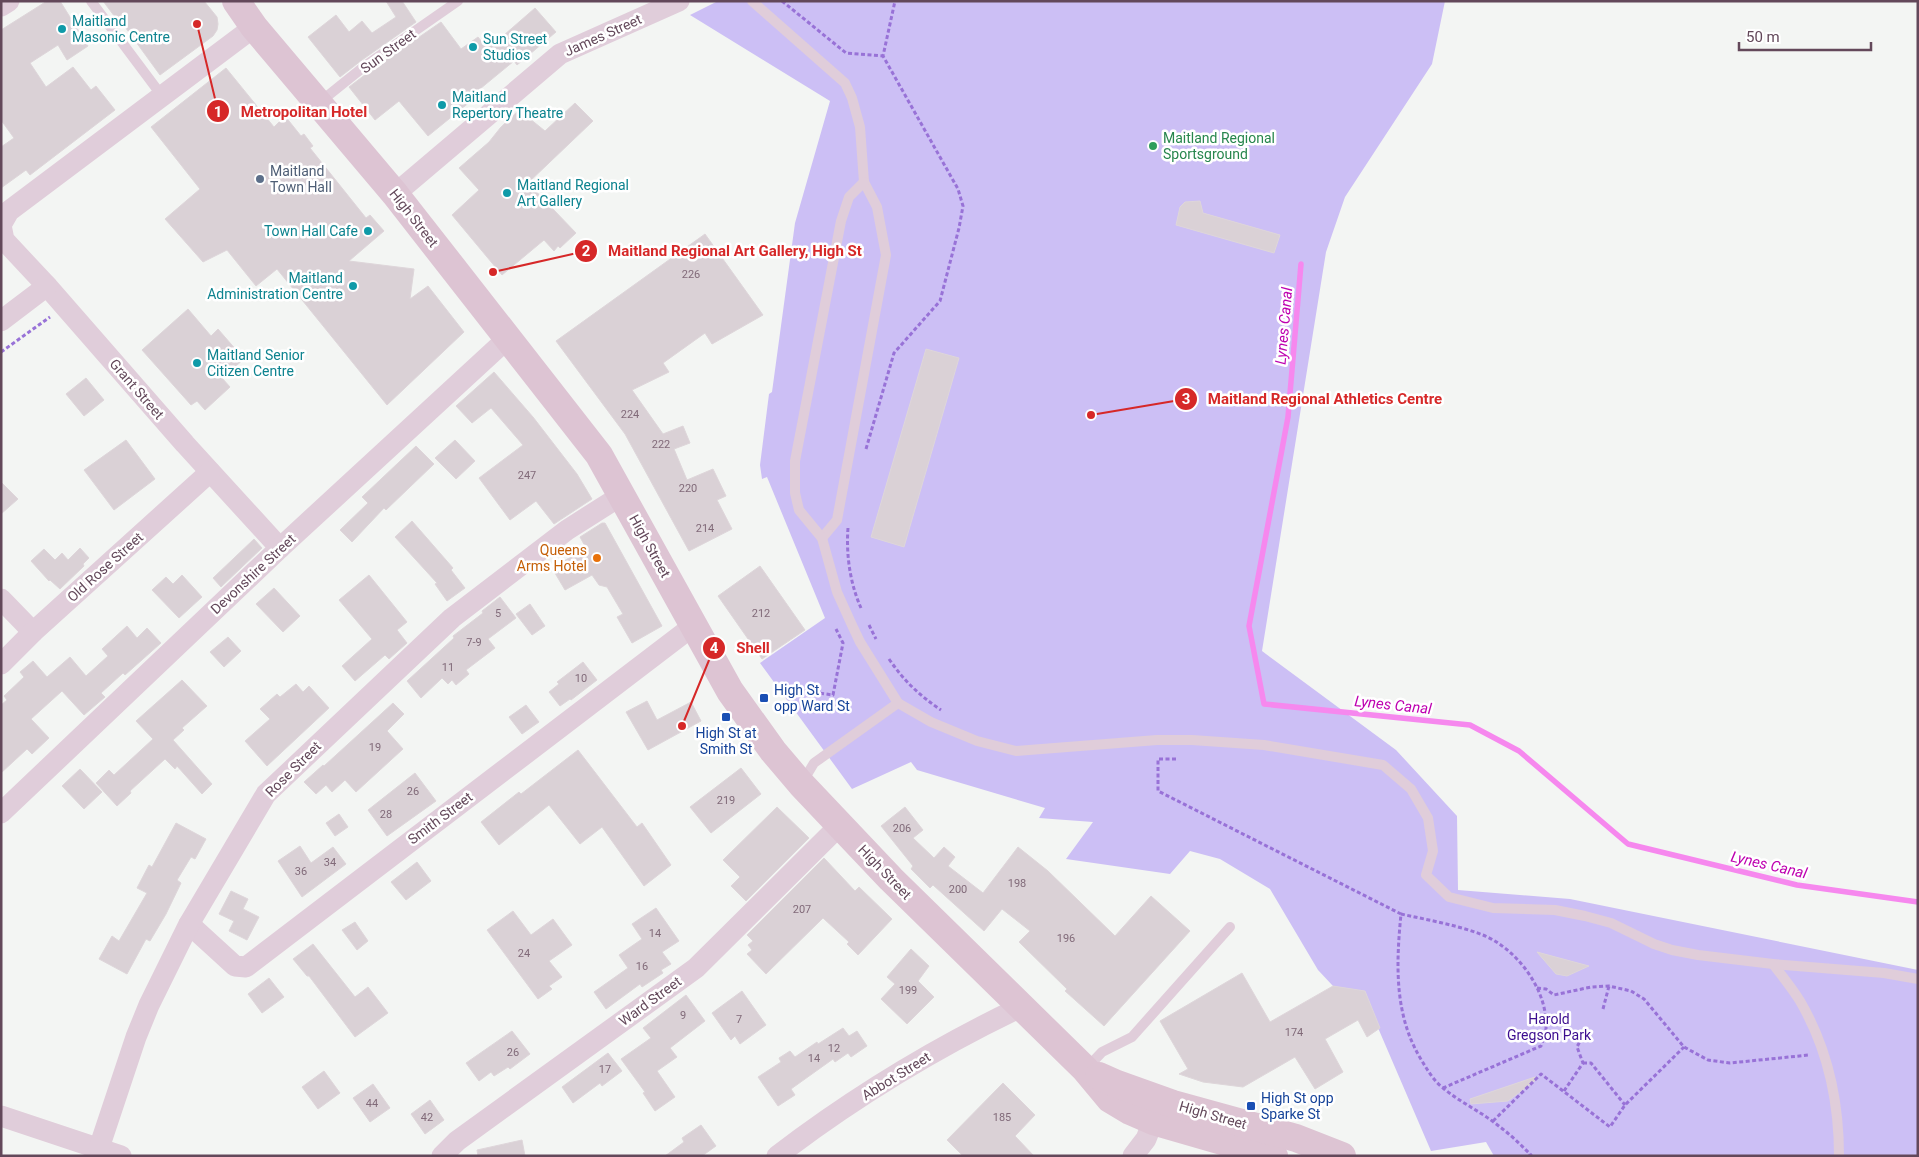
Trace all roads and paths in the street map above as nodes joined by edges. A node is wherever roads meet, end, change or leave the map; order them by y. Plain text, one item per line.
1 (9, 1) edge
2 (91, 1) edge
3 (236, 1) edge
4 (458, 1) edge
5 (679, 1) edge
6 (752, 1) edge
7 (782, 1) edge
8 (895, 1) edge
9 (1, 6) edge
10 (254, 26) junction
11 (883, 56) junction
12 (162, 96) junction
13 (320, 102) junction
14 (864, 182) junction
15 (395, 194) junction
16 (1, 225) edge
17 (47, 286) junction
18 (65, 306) junction
19 (1, 320) edge
20 (508, 338) junction
21 (1, 352) edge
22 (863, 458) dead end
23 (210, 472) junction
24 (622, 495) junction
25 (848, 520) dead end
26 (822, 538) junction
27 (280, 548) junction
28 (1, 598) edge
29 (862, 610) dead end
30 (865, 617) dead end
31 (694, 626) junction
32 (836, 629) dead end
33 (33, 632) junction
34 (878, 644) dead end
35 (888, 657) dead end
36 (1, 664) edge
37 (775, 687) dead end
38 (898, 703) junction
39 (945, 712) dead end
40 (1176, 759) dead end
41 (801, 784) junction
42 (1, 813) edge
43 (840, 825) junction
44 (1401, 914) junction
45 (189, 924) junction
46 (1230, 927) dead end
47 (1773, 964) junction
48 (1918, 979) edge
49 (1609, 986) junction
50 (1537, 988) junction
51 (1021, 1007) junction
52 (1603, 1010) dead end
53 (1582, 1037) dead end
54 (1684, 1048) junction
55 (1825, 1053) junction
56 (1583, 1062) junction
57 (1085, 1069) junction
58 (1442, 1088) junction
59 (1564, 1091) junction
60 (1624, 1105) junction
61 (1163, 1112) junction
62 (1, 1116) edge
63 (1492, 1122) junction
64 (99, 1148) junction
65 (1262, 1152) edge
66 (121, 1156) edge
67 (442, 1156) edge
68 (776, 1156) edge
69 (1133, 1156) edge
70 (1335, 1156) edge
71 (1342, 1156) edge
72 (1526, 1156) edge
73 (1839, 1156) edge

1 - 9 street
2 - 12 lane
3 - 10 main road, High Street
4 - 13 lane, Sun Street
5 - 15 street, James Street
6 - 14 lane
7 - 11 path
8 - 11 path
10 - 12 street, Grant Street
10 - 13 main road, High Street
11 - 22 path
12 - 16 street, Grant Street
13 - 15 main road, High Street
14 - 26 lane
14 - 26 lane
15 - 20 main road, High Street
16 - 17 street, Grant Street
17 - 18 street, Grant Street
17 - 19 street
18 - 21 path
18 - 23 street, Grant Street
20 - 24 main road, High Street
20 - 27 street, Devonshire Street
23 - 27 street, Grant Street
23 - 33 street, Old Rose Street
24 - 31 main road, High Street
24 - 45 street, Rose Street
25 - 29 path
26 - 38 lane
27 - 42 street, Devonshire Street
28 - 33 street
30 - 34 path
31 - 41 main road, High Street
31 - 45 street, Smith Street
32 - 37 path
33 - 36 street, Old Rose Street
35 - 39 path
38 - 41 lane
38 - 47 lane
40 - 44 path
41 - 43 main road, High Street
43 - 51 main road, High Street
43 - 67 street, Ward Street
44 - 50 path
44 - 58 path
45 - 64 street, Rose Street
46 - 57 lane
47 - 48 lane
47 - 55 lane
49 - 50 path
49 - 52 path
49 - 54 path
50 - 58 path
51 - 57 main road, High Street
51 - 68 street, Abbot Street
53 - 56 path
54 - 55 path
54 - 60 path
55 - 73 lane
56 - 59 path
56 - 60 path
57 - 61 main road, High Street
58 - 63 path
59 - 60 path
59 - 63 path
61 - 65 main road
61 - 69 street
61 - 71 main road, High Street
62 - 64 street
63 - 72 path
64 - 66 street
65 - 70 main road

